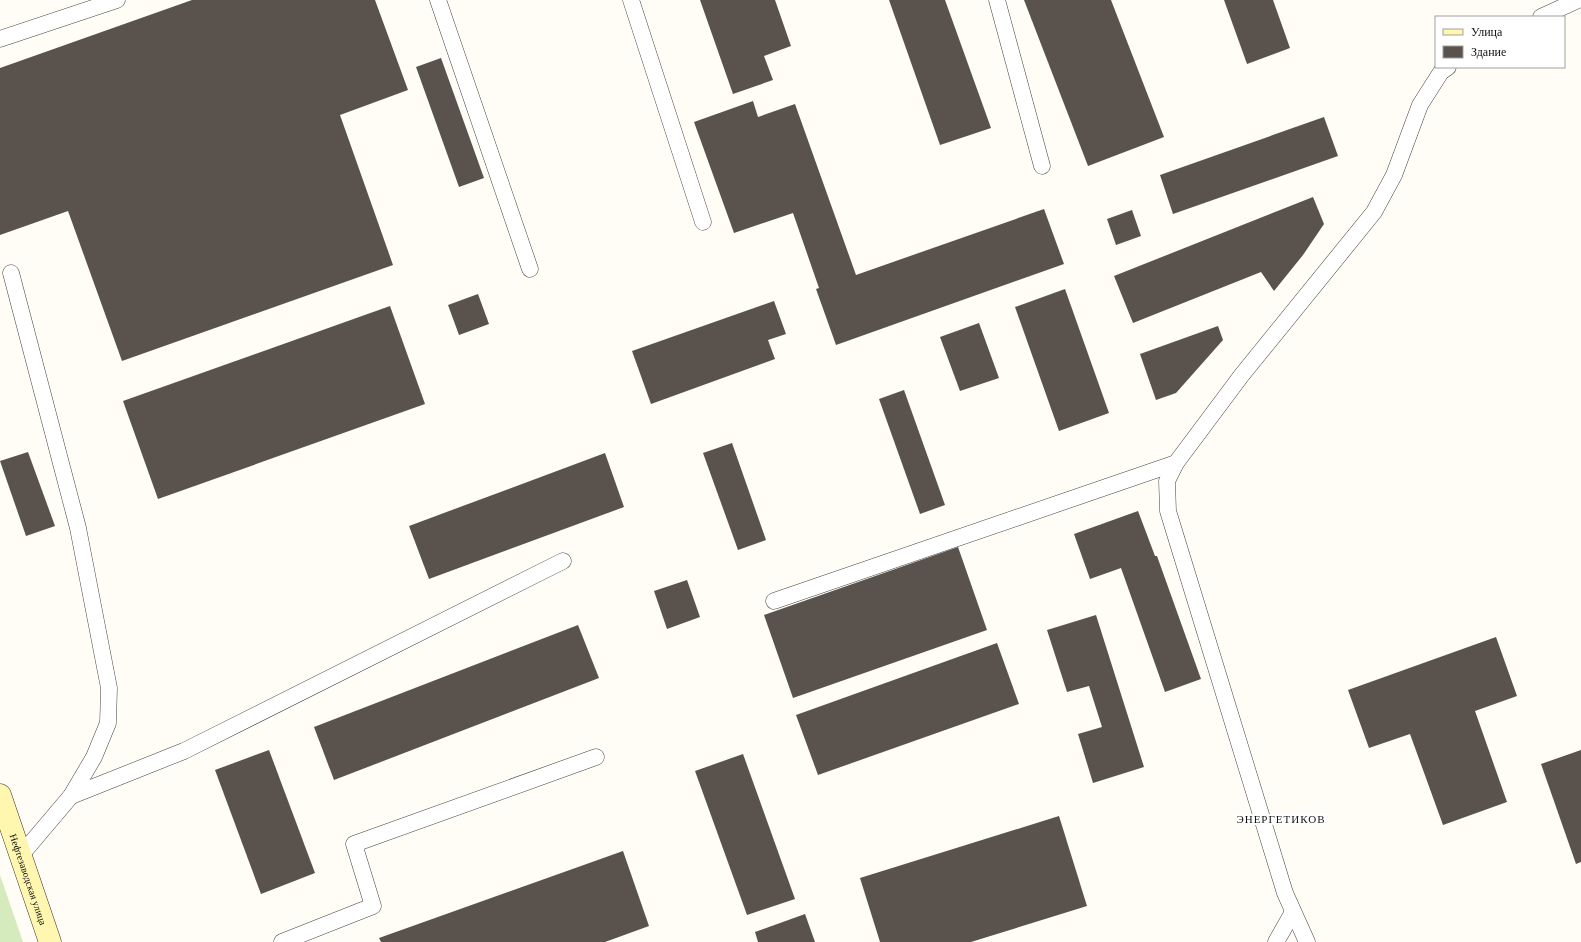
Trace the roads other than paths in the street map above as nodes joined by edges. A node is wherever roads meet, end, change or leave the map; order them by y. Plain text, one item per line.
1 (117, 0) edge
2 (438, 0) edge
3 (631, 0) edge
4 (997, 0) edge
5 (1578, 0) edge
6 (1543, 16) edge
7 (0, 38) edge
8 (1447, 68) edge
9 (1042, 166) dead end
10 (703, 222) dead end
11 (530, 269) dead end
12 (11, 274) dead end
13 (1176, 464) junction
14 (563, 561) dead end
15 (774, 600) dead end
16 (596, 757) dead end
17 (0, 794) edge
18 (71, 796) junction
19 (21, 855) junction
20 (1294, 912) junction
21 (50, 942) edge
22 (282, 942) edge
23 (1276, 942) edge
24 (1307, 942) edge

1 - 7 lane
2 - 11 lane
3 - 10 lane
4 - 9 lane
5 - 6 lane
8 - 13 lane
12 - 18 lane
13 - 15 lane
13 - 20 lane
14 - 18 lane
16 - 22 lane
17 - 19 main road, Нефтезаводская улица
18 - 19 lane
19 - 21 main road, Нефтезаводская улица
20 - 23 lane
20 - 24 lane

